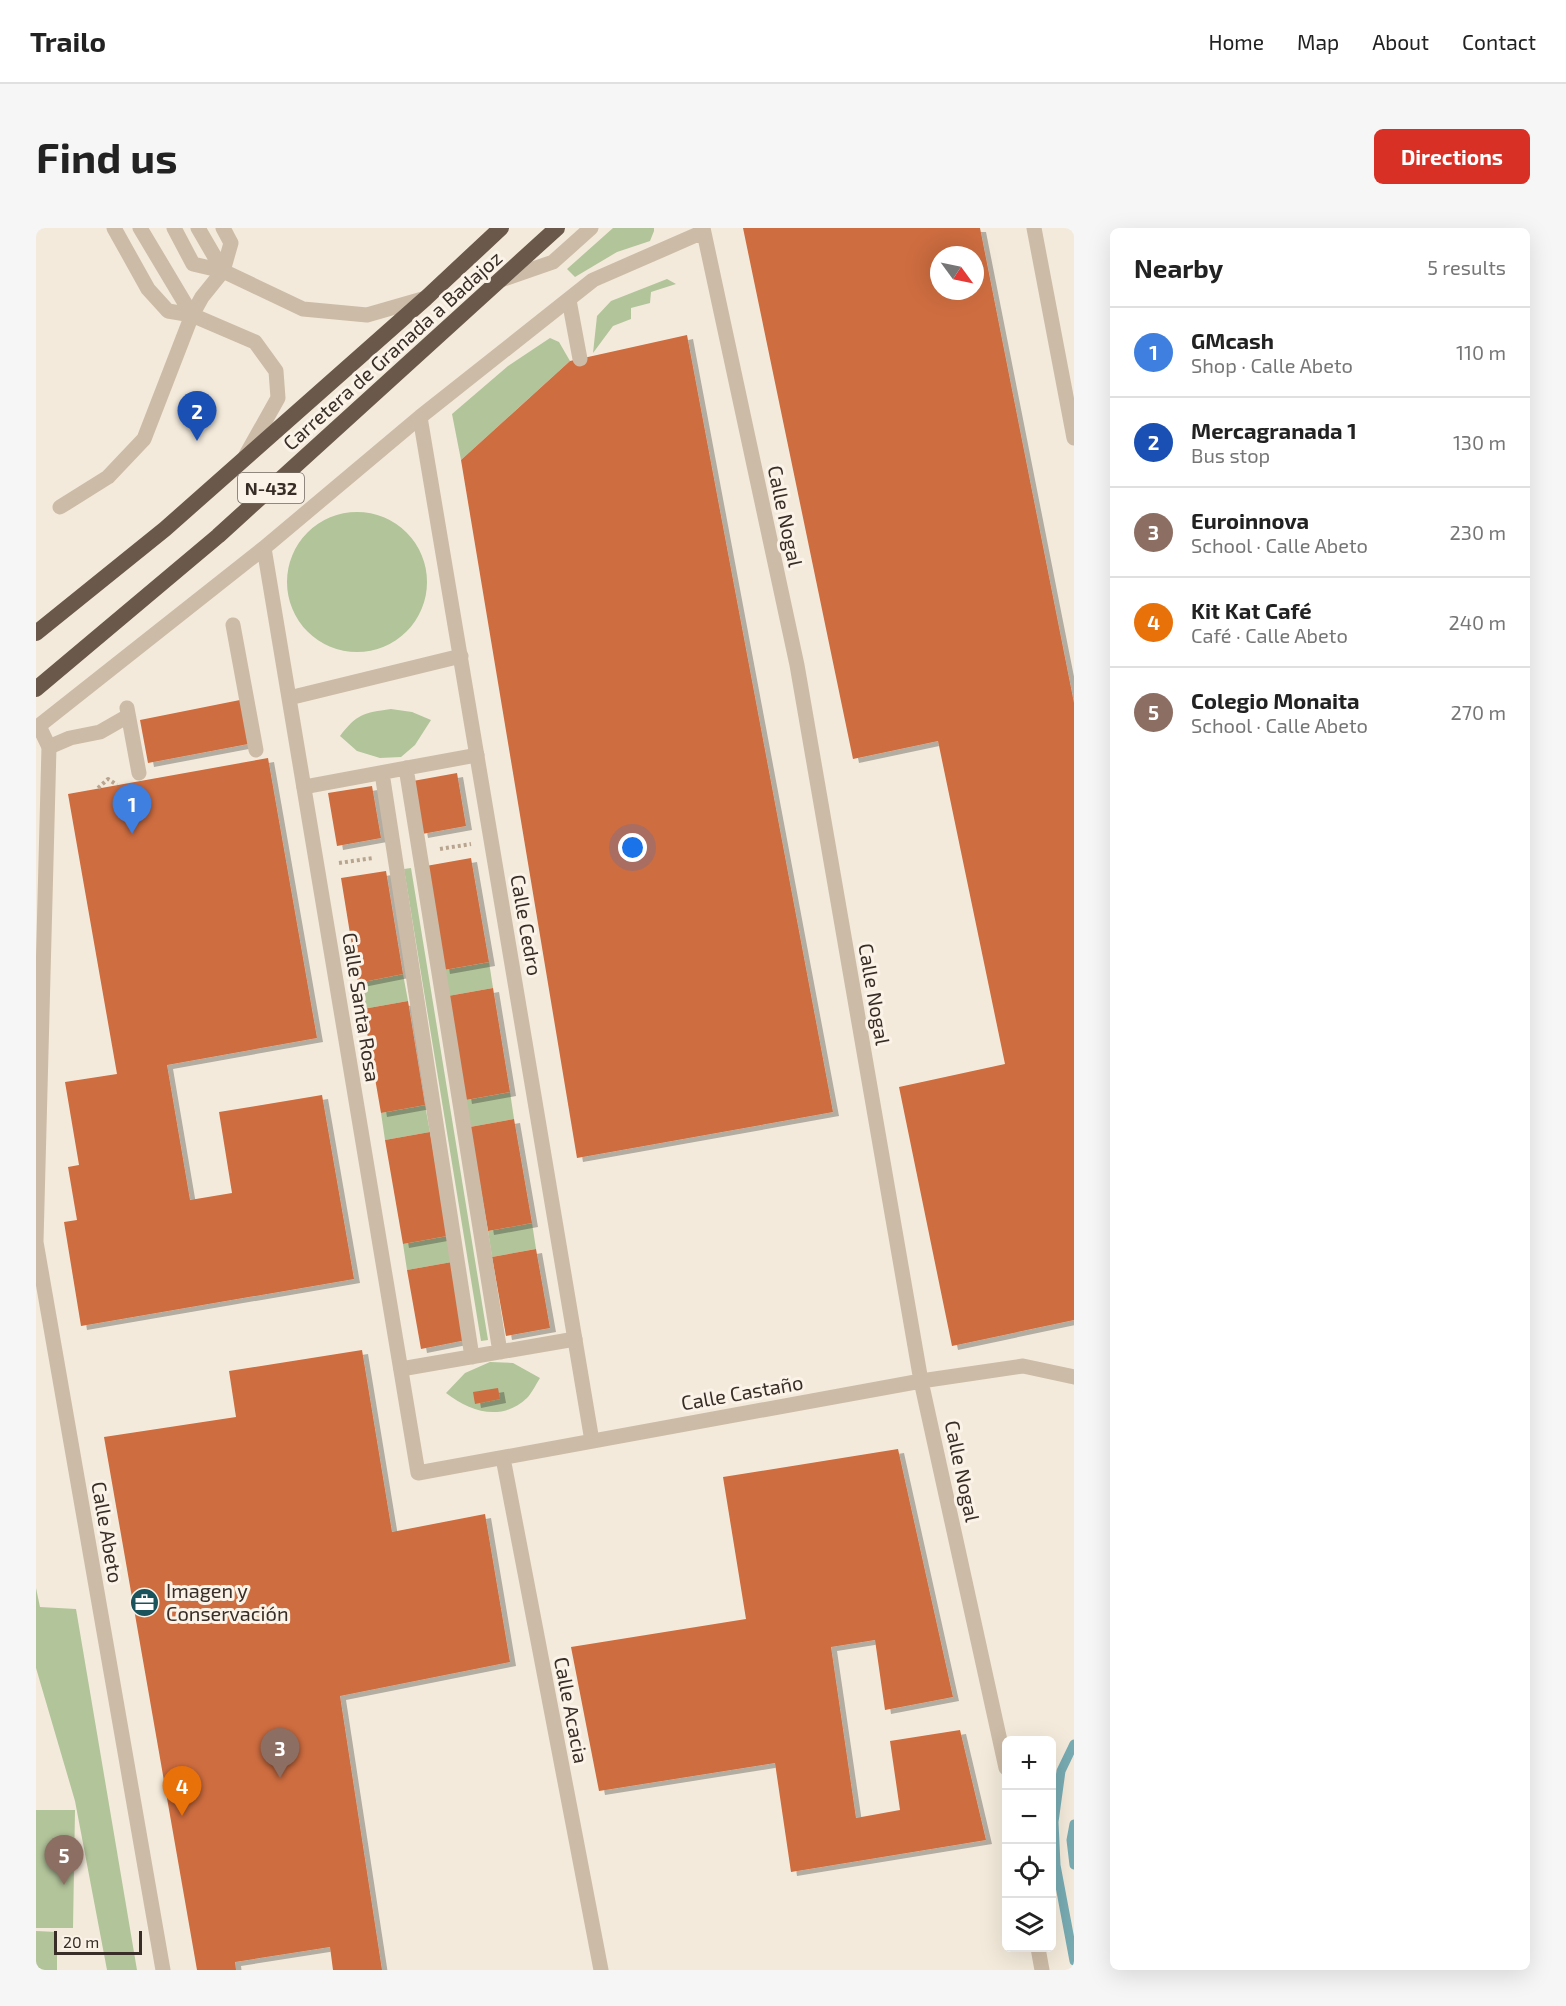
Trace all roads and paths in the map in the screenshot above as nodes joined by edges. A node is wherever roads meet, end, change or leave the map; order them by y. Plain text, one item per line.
1 (114, 228) edge
2 (140, 228) edge
3 (174, 228) edge
4 (198, 228) edge
5 (222, 228) edge
6 (501, 228) edge
7 (557, 228) edge
8 (591, 228) edge
9 (1034, 228) edge
10 (701, 229) edge
11 (223, 272) junction
12 (501, 280) junction
13 (426, 298) junction
14 (568, 300) junction
15 (192, 315) junction
16 (580, 359) dead end
17 (420, 417) junction
18 (1074, 438) edge
19 (243, 460) junction
20 (60, 507) dead end
21 (264, 548) junction
22 (234, 625) dead end
23 (36, 633) edge
24 (460, 656) junction
25 (36, 689) edge
26 (289, 698) junction
27 (38, 727) edge
28 (49, 747) junction
29 (256, 750) dead end
30 (477, 755) junction
31 (406, 768) junction
32 (139, 773) dead end
33 (382, 773) junction
34 (117, 785) dead end
35 (304, 787) junction
36 (98, 788) dead end
37 (36, 1242) edge
38 (575, 1339) junction
39 (500, 1352) junction
40 (472, 1357) junction
41 (401, 1369) junction
42 (1074, 1377) edge
43 (921, 1381) junction
44 (592, 1441) junction
45 (503, 1458) junction
46 (418, 1473) joint
47 (1002, 1750) edge
48 (1039, 1952) edge
49 (163, 1970) edge
50 (601, 1970) edge
51 (1042, 1970) edge

1 - 15 street
2 - 15 street
3 - 11 street
4 - 11 street
5 - 11 street
6 - 13 highway, Carretera de Granada a Badajoz / N-432
7 - 12 highway, Carretera de Granada a Badajoz / N-432
8 - 12 street
9 - 18 street
10 - 14 street
10 - 43 street, Calle Nogal
11 - 13 street
11 - 15 street
12 - 25 highway, Carretera de Granada a Badajoz / N-432
13 - 19 highway, Carretera de Granada a Badajoz / N-432
14 - 16 street
14 - 17 street
15 - 19 street
15 - 20 street
17 - 21 street
17 - 24 street, Calle Cedro
19 - 23 highway, Carretera de Granada a Badajoz / N-432
21 - 26 street, Calle Santa Rosa
21 - 27 street
22 - 29 street
24 - 26 street
24 - 30 street, Calle Cedro
26 - 35 street, Calle Santa Rosa
27 - 28 street, Calle Abeto
28 - 32 street
28 - 37 street, Calle Abeto
30 - 31 street
30 - 38 street, Calle Cedro
31 - 33 street
31 - 39 street
33 - 35 street
33 - 40 street
34 - 36 path
35 - 41 street, Calle Santa Rosa
37 - 49 street, Calle Abeto
38 - 39 street
38 - 44 street, Calle Cedro
39 - 40 street
40 - 41 street
41 - 46 street, Calle Santa Rosa
42 - 43 street, Calle Castaño
43 - 44 street, Calle Castaño
43 - 47 street, Calle Nogal
44 - 45 street, Calle Castaño
45 - 46 street, Calle Castaño
45 - 50 street, Calle Acacia
48 - 51 street

